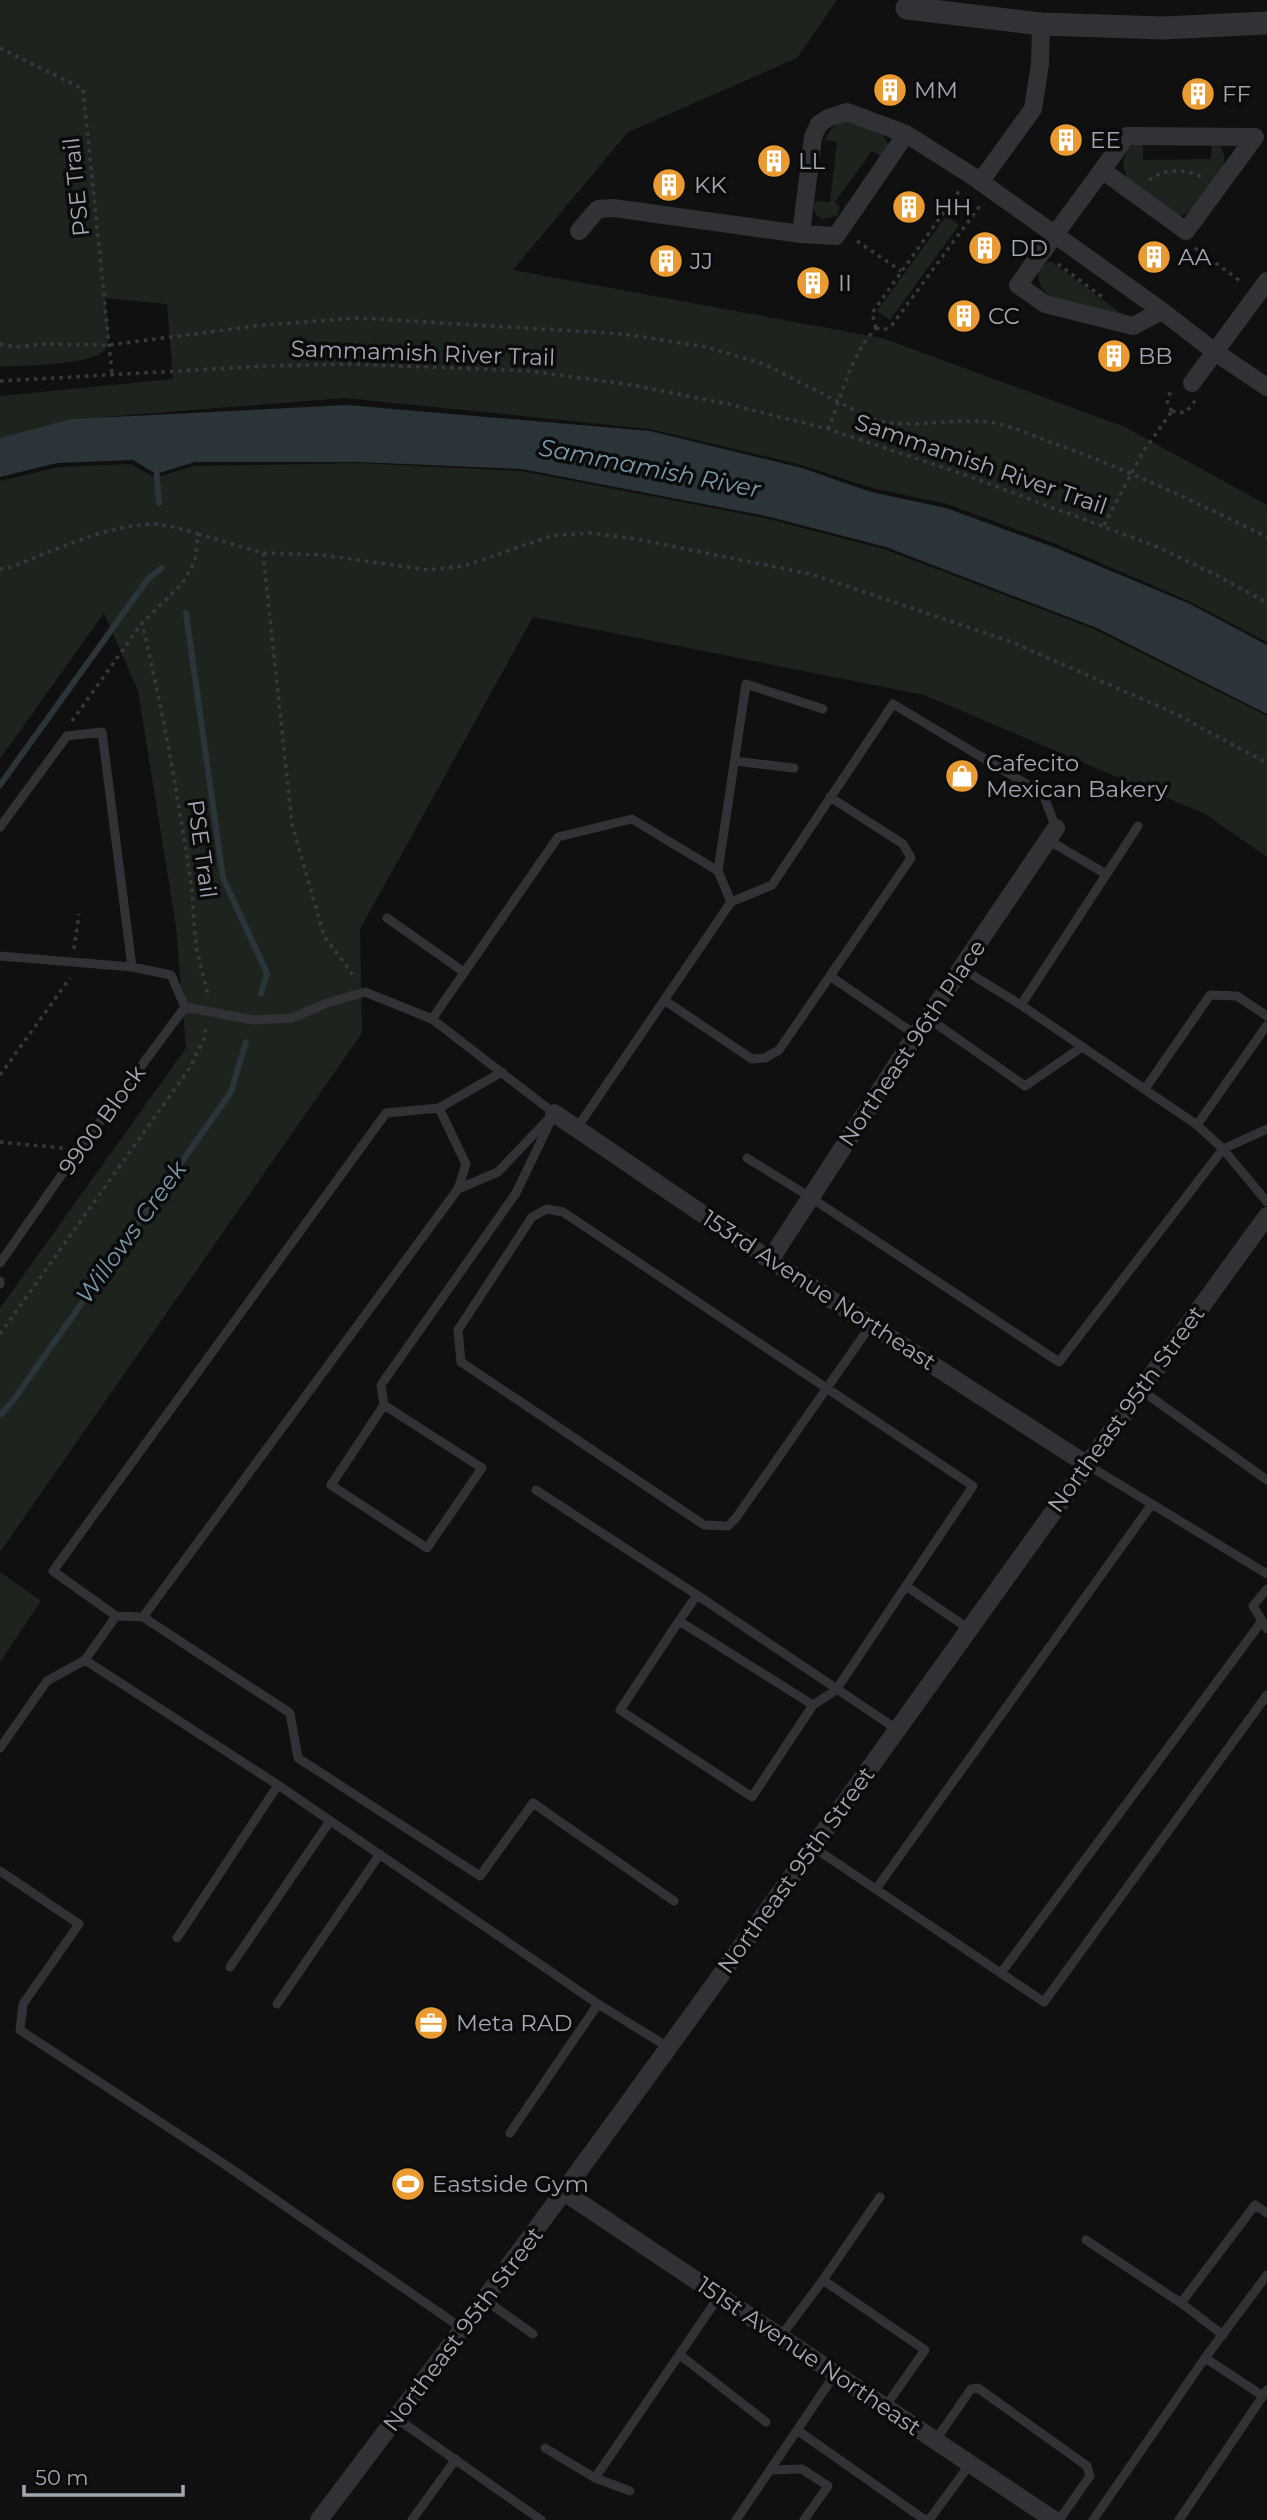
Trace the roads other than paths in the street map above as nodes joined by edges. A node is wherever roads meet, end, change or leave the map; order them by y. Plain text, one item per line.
1 (907, 8) dead end
2 (1267, 23) edge
3 (1041, 24) junction
4 (906, 134) junction
5 (1261, 134) edge
6 (1102, 170) junction
7 (971, 184) junction
8 (579, 230) dead end
9 (801, 234) junction
10 (1055, 235) junction
11 (1267, 281) edge
12 (1161, 311) junction
13 (1215, 352) junction
14 (1189, 387) road end
15 (1267, 387) edge
16 (823, 709) dead end
17 (735, 761) junction
18 (794, 768) dead end
19 (830, 797) junction
20 (1138, 826) dead end
21 (0, 827) edge
22 (1052, 834) junction
23 (718, 871) junction
24 (1106, 874) junction
25 (731, 902) junction
26 (387, 918) dead end
27 (0, 956) edge
28 (132, 967) junction
29 (961, 968) junction
30 (464, 972) junction
31 (830, 976) junction
32 (664, 1000) junction
33 (1021, 1005) junction
34 (185, 1007) junction
35 (1267, 1016) edge
36 (928, 1018) junction
37 (432, 1019) junction
38 (1267, 1025) edge
39 (916, 1035) junction
40 (1082, 1046) junction
41 (502, 1072) junction
42 (1144, 1089) junction
43 (439, 1108) junction
44 (554, 1112) junction
45 (1197, 1125) junction
46 (578, 1128) junction
47 (1267, 1129) edge
48 (1223, 1149) junction
49 (747, 1158) dead end
50 (458, 1189) junction
51 (810, 1197) junction
52 (1267, 1202) edge
53 (1267, 1216) edge
54 (769, 1260) junction
55 (0, 1263) edge
56 (871, 1325) junction
57 (828, 1388) junction
58 (1141, 1390) junction
59 (384, 1405) junction
60 (1086, 1464) junction
61 (1267, 1480) edge
62 (536, 1490) dead end
63 (1152, 1504) junction
64 (1267, 1574) edge
65 (906, 1586) junction
66 (1267, 1589) edge
67 (697, 1595) junction
68 (116, 1616) junction
69 (143, 1617) junction
70 (679, 1621) junction
71 (1264, 1625) edge
72 (969, 1629) junction
73 (85, 1660) junction
74 (836, 1690) junction
75 (1267, 1695) edge
76 (813, 1705) junction
77 (898, 1730) junction
78 (0, 1748) edge
79 (278, 1785) junction
80 (330, 1821) junction
81 (813, 1847) junction
82 (380, 1854) junction
83 (0, 1871) edge
84 (876, 1889) junction
85 (674, 1901) dead end
86 (177, 1938) dead end
87 (230, 1968) dead end
88 (1001, 1973) junction
89 (277, 2004) dead end
90 (598, 2004) junction
91 (668, 2047) junction
92 (510, 2133) dead end
93 (564, 2192) junction
94 (880, 2197) dead end
95 (1267, 2214) edge
96 (1086, 2240) dead end
97 (1267, 2275) edge
98 (823, 2280) junction
99 (720, 2295) junction
100 (485, 2300) junction
101 (1181, 2303) junction
102 (463, 2329) junction
103 (533, 2334) dead end
104 (1223, 2335) junction
105 (781, 2336) junction
106 (680, 2355) junction
107 (1205, 2358) junction
108 (835, 2374) junction
109 (1265, 2393) edge
110 (885, 2407) junction
111 (396, 2418) junction
112 (766, 2422) dead end
113 (797, 2430) junction
114 (935, 2441) junction
115 (545, 2448) dead end
116 (456, 2459) junction
117 (970, 2464) junction
118 (770, 2470) junction
119 (595, 2478) junction
120 (630, 2491) dead end
121 (319, 2520) edge
122 (412, 2520) edge
123 (541, 2520) edge
124 (736, 2520) edge
125 (804, 2520) edge
126 (927, 2520) edge
127 (1056, 2520) edge
128 (1093, 2520) edge
129 (1179, 2520) edge

1 - 3 street
2 - 3 street
3 - 7 street
4 - 7 street
4 - 9 street
4 - 9 street
5 - 6 street
5 - 6 street
6 - 10 street
7 - 10 street
8 - 9 street
10 - 12 street
10 - 12 street
11 - 13 street
12 - 13 street
13 - 14 street
13 - 15 street
16 - 17 lane
17 - 18 lane
17 - 23 lane
19 - 22 lane
19 - 25 lane
19 - 31 lane
20 - 24 lane
21 - 28 lane
22 - 24 lane
22 - 29 street, Northeast 96th Place
23 - 25 lane
23 - 30 lane
24 - 33 lane
25 - 32 lane
26 - 30 lane
27 - 28 lane
28 - 34 lane
29 - 33 lane
29 - 36 street, Northeast 96th Place
30 - 37 lane
31 - 32 lane
31 - 39 lane
32 - 46 lane
33 - 40 lane
34 - 37 lane
34 - 55 lane, 9900 Block
35 - 42 lane
36 - 39 street, Northeast 96th Place
36 - 40 lane
37 - 41 lane
38 - 45 lane
39 - 51 street, Northeast 96th Place
40 - 42 lane
41 - 43 lane
41 - 44 lane
42 - 45 lane
43 - 50 lane
43 - 68 lane
44 - 46 street, 153rd Avenue Northeast
44 - 50 lane
44 - 59 lane
45 - 48 lane
46 - 54 street, 153rd Avenue Northeast
47 - 48 lane
48 - 51 lane
48 - 52 lane
49 - 51 lane
50 - 69 lane
51 - 54 street, Northeast 96th Place
53 - 58 street, Northeast 95th Street
54 - 56 street, 153rd Avenue Northeast
56 - 57 lane
56 - 60 street, 153rd Avenue Northeast
57 - 57 lane
57 - 65 lane
58 - 60 street, Northeast 95th Street
58 - 61 lane
59 - 59 lane
60 - 63 lane
60 - 72 street, Northeast 95th Street
62 - 67 lane
63 - 64 lane
63 - 84 lane
65 - 72 lane
65 - 74 lane
66 - 71 lane
67 - 70 lane
67 - 74 lane
68 - 69 lane
68 - 73 lane
69 - 85 lane
70 - 76 lane
70 - 76 lane
71 - 88 lane
72 - 77 street, Northeast 95th Street
73 - 78 lane
73 - 79 lane
74 - 76 lane
74 - 77 lane
75 - 88 lane
77 - 81 street, Northeast 95th Street
79 - 80 lane
79 - 86 lane
80 - 82 lane
80 - 87 lane
81 - 84 lane
81 - 91 street, Northeast 95th Street
82 - 89 lane
82 - 90 lane
83 - 102 lane
84 - 88 lane
90 - 91 lane
90 - 92 lane
91 - 93 street, Northeast 95th Street
93 - 99 street, 151st Avenue Northeast
93 - 100 street, Northeast 95th Street
94 - 98 lane
95 - 101 lane
96 - 101 lane
97 - 104 lane
98 - 105 lane
98 - 110 lane
99 - 105 street, 151st Avenue Northeast
99 - 106 lane
100 - 102 street, Northeast 95th Street
100 - 103 lane
101 - 104 lane
102 - 111 street, Northeast 95th Street
104 - 107 lane
105 - 108 street, 151st Avenue Northeast
106 - 112 lane
106 - 119 lane
107 - 109 lane
107 - 128 lane
108 - 110 street, 151st Avenue Northeast
108 - 113 lane
109 - 129 lane
110 - 114 street, 151st Avenue Northeast
111 - 116 lane
111 - 121 street, Northeast 95th Street
113 - 118 lane
113 - 126 lane
114 - 117 street, 151st Avenue Northeast
114 - 127 lane
115 - 119 lane
116 - 122 lane
116 - 123 lane
117 - 126 lane
117 - 127 street, 151st Avenue Northeast
118 - 124 lane
118 - 125 lane
119 - 120 lane

